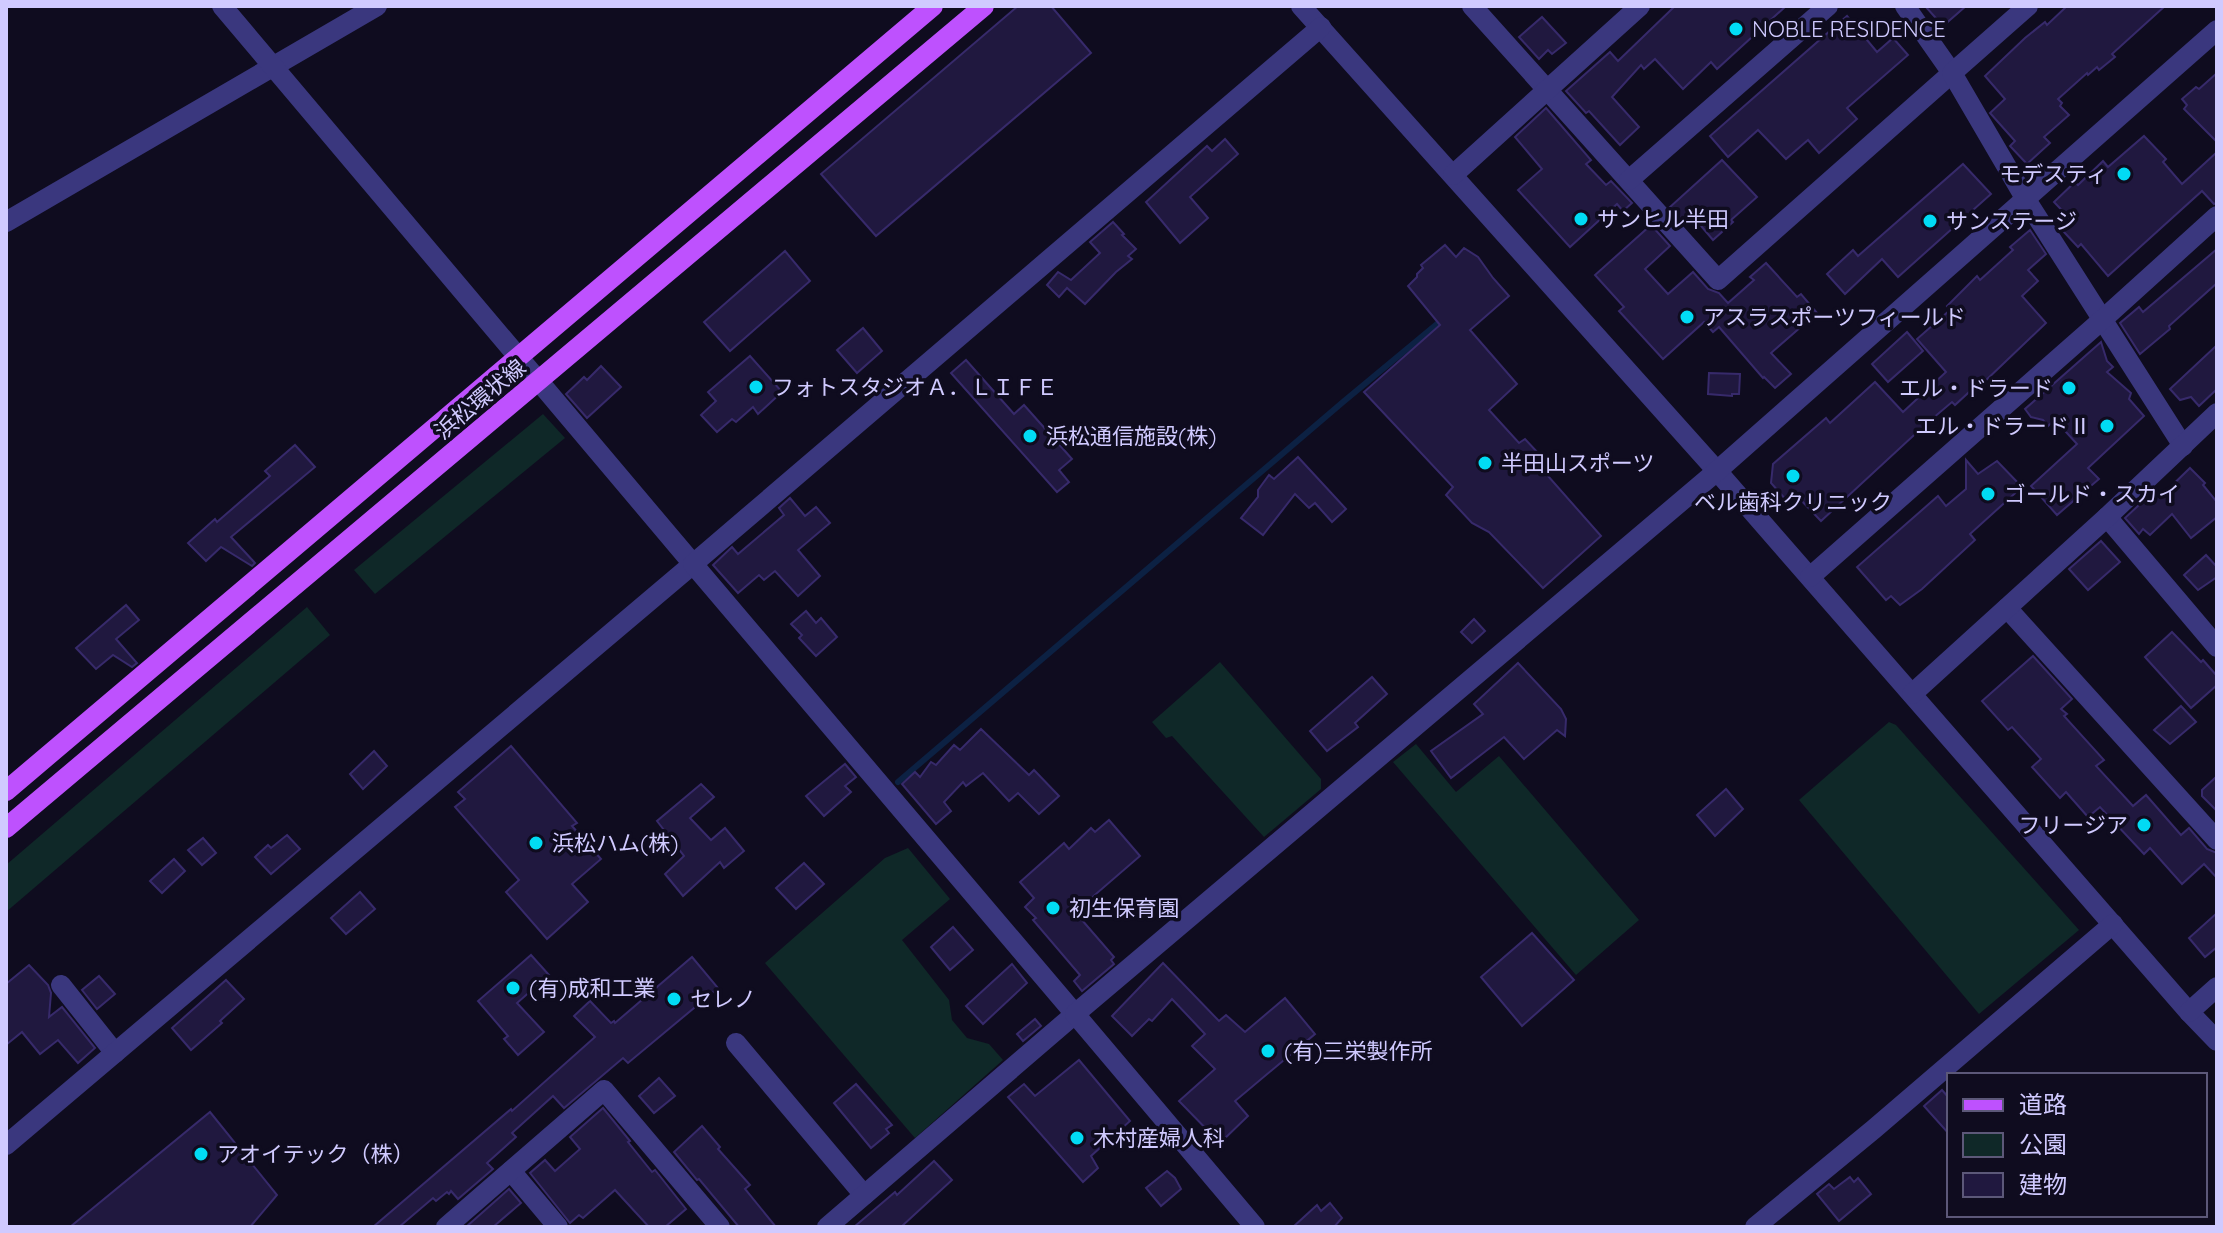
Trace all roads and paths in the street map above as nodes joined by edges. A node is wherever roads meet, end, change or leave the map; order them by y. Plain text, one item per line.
1 (222, 6) edge
2 (377, 6) edge
3 (933, 6) edge
4 (984, 6) edge
5 (1301, 6) edge
6 (1472, 6) edge
7 (1640, 6) edge
8 (1796, 6) edge
9 (1828, 6) edge
10 (1905, 6) edge
11 (2028, 6) edge
12 (1809, 22) junction
13 (1321, 27) junction
14 (2217, 30) edge
15 (272, 66) junction
16 (1952, 73) junction
17 (1547, 89) junction
18 (1453, 175) junction
19 (1629, 180) junction
20 (2025, 198) junction
21 (2217, 216) edge
22 (6, 222) edge
23 (2102, 320) junction
24 (518, 356) junction
25 (539, 381) junction
26 (2217, 413) edge
27 (2183, 446) junction
28 (1717, 471) junction
29 (2107, 517) junction
30 (693, 564) junction
31 (1810, 577) junction
32 (2007, 608) junction
33 (2217, 647) edge
34 (1912, 694) junction
35 (6, 791) edge
36 (6, 828) edge
37 (2217, 840) edge
38 (2113, 924) junction
39 (61, 985) dead end
40 (2217, 987) edge
41 (2189, 1012) junction
42 (1075, 1014) junction
43 (2217, 1041) edge
44 (736, 1043) dead end
45 (115, 1053) junction
46 (6, 1145) edge
47 (511, 1171) junction
48 (864, 1195) junction
49 (446, 1227) edge
50 (558, 1227) edge
51 (720, 1227) edge
52 (827, 1227) edge
53 (1255, 1227) edge
54 (1755, 1227) edge

1 - 15 street
2 - 15 street
3 - 24 main road, 浜松環状線
4 - 25 main road, 浜松環状線
5 - 13 street
6 - 17 street
7 - 17 street
8 - 12 street
9 - 12 street
10 - 16 street
11 - 16 street
12 - 19 street
13 - 18 street
13 - 30 street
14 - 20 street
15 - 22 street
15 - 24 street
16 - 19 street
16 - 20 street
17 - 18 street
17 - 19 street
18 - 28 street
20 - 23 street
20 - 28 street
21 - 23 street
23 - 27 street
23 - 31 street
24 - 25 street
24 - 35 main road, 浜松環状線
25 - 30 street
25 - 36 main road, 浜松環状線
26 - 27 street
27 - 29 street
28 - 31 street
28 - 42 street
29 - 32 street
29 - 33 street
30 - 42 street
30 - 45 street
31 - 34 street
32 - 34 street
32 - 37 street
34 - 38 street
38 - 41 street
38 - 54 street
39 - 45 street
40 - 41 street
41 - 43 street
42 - 48 street
42 - 53 street
44 - 48 street
45 - 46 street
47 - 49 street
47 - 50 street
47 - 51 street
48 - 52 street

